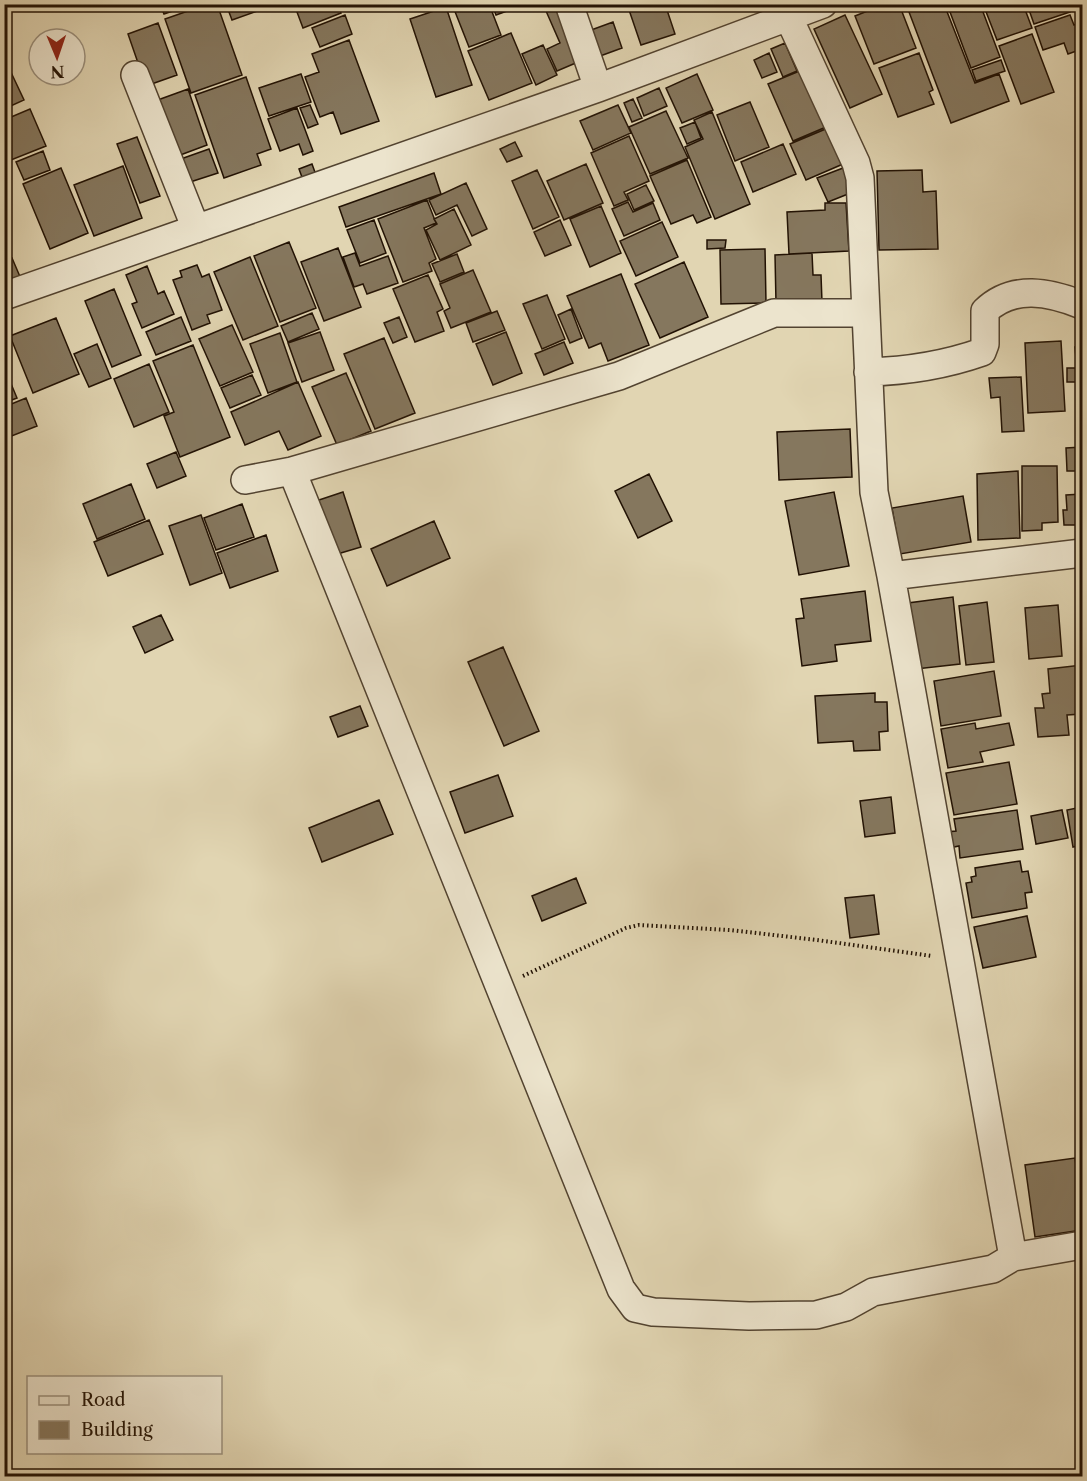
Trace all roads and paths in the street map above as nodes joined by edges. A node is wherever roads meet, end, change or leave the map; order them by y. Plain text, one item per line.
1 (569, 4) edge
2 (823, 4) edge
3 (769, 16) edge
4 (135, 75) dead end
5 (598, 88) junction
6 (196, 229) junction
7 (4, 296) edge
8 (1083, 305) edge
9 (865, 313) junction
10 (868, 372) junction
11 (292, 471) junction
12 (245, 480) dead end
13 (1083, 553) edge
14 (891, 576) junction
15 (959, 960) junction
16 (493, 968) junction
17 (1083, 1245) edge
18 (1013, 1257) junction

1 - 5 street
2 - 3 street
3 - 5 street
3 - 9 street
4 - 6 street
5 - 6 street
6 - 7 street
8 - 10 street
9 - 10 street
9 - 11 street
10 - 14 street
11 - 12 street
11 - 16 street
13 - 14 street
14 - 15 street
15 - 16 path
15 - 18 street
16 - 18 street
17 - 18 street

